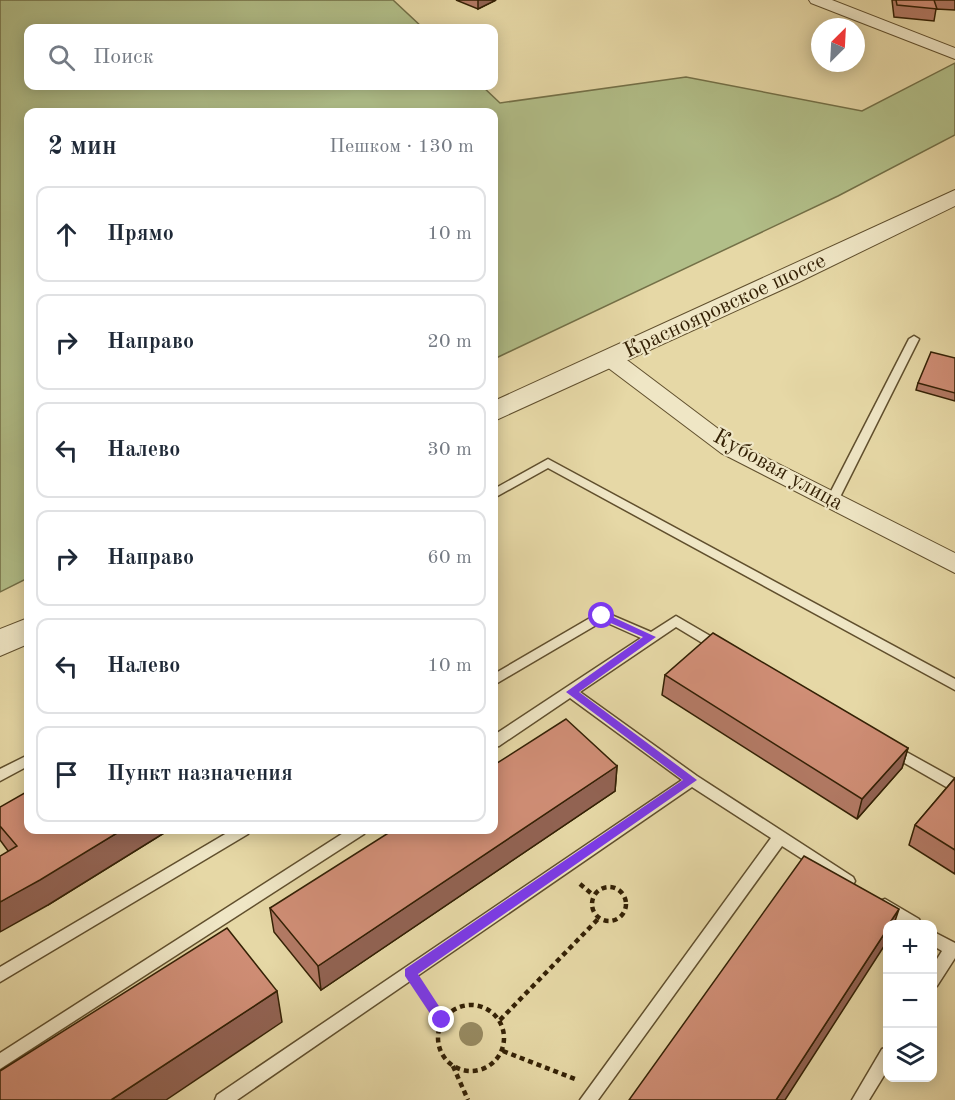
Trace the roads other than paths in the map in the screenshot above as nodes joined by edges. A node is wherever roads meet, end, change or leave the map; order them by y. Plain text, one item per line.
1 (818, 0) edge
2 (955, 54) edge
3 (955, 197) edge
4 (914, 339) dead end
5 (611, 358) junction
6 (498, 410) edge
7 (498, 492) edge
8 (832, 501) junction
9 (955, 564) edge
10 (24, 632) edge
11 (651, 637) junction
12 (0, 644) edge
13 (735, 656) edge
14 (498, 678) edge
15 (955, 685) edge
16 (571, 692) junction
17 (498, 739) edge
18 (875, 739) edge
19 (24, 762) edge
20 (0, 776) edge
21 (692, 780) junction
22 (955, 786) edge
23 (236, 834) edge
24 (353, 834) edge
25 (780, 837) junction
26 (857, 887) edge
27 (876, 900) edge
28 (908, 920) edge
29 (937, 940) edge
30 (953, 950) edge
31 (0, 975) edge
32 (937, 975) edge
33 (0, 1062) edge
34 (883, 1062) edge
35 (592, 1094) edge
36 (223, 1100) edge
37 (860, 1100) edge

1 - 2 street
3 - 5 street, Краснояровское шоссе
4 - 8 lane
5 - 6 street, Краснояровское шоссе
5 - 8 street, Кубовая улица
7 - 15 lane
8 - 9 street, Кубовая улица
10 - 12 street
11 - 13 lane
11 - 14 lane
11 - 16 lane
16 - 17 lane
16 - 21 lane
18 - 22 lane
19 - 20 lane
21 - 25 lane
21 - 36 lane
23 - 31 lane
24 - 33 lane
25 - 26 lane
25 - 35 lane
27 - 28 lane
29 - 30 lane
30 - 32 lane
34 - 37 lane

